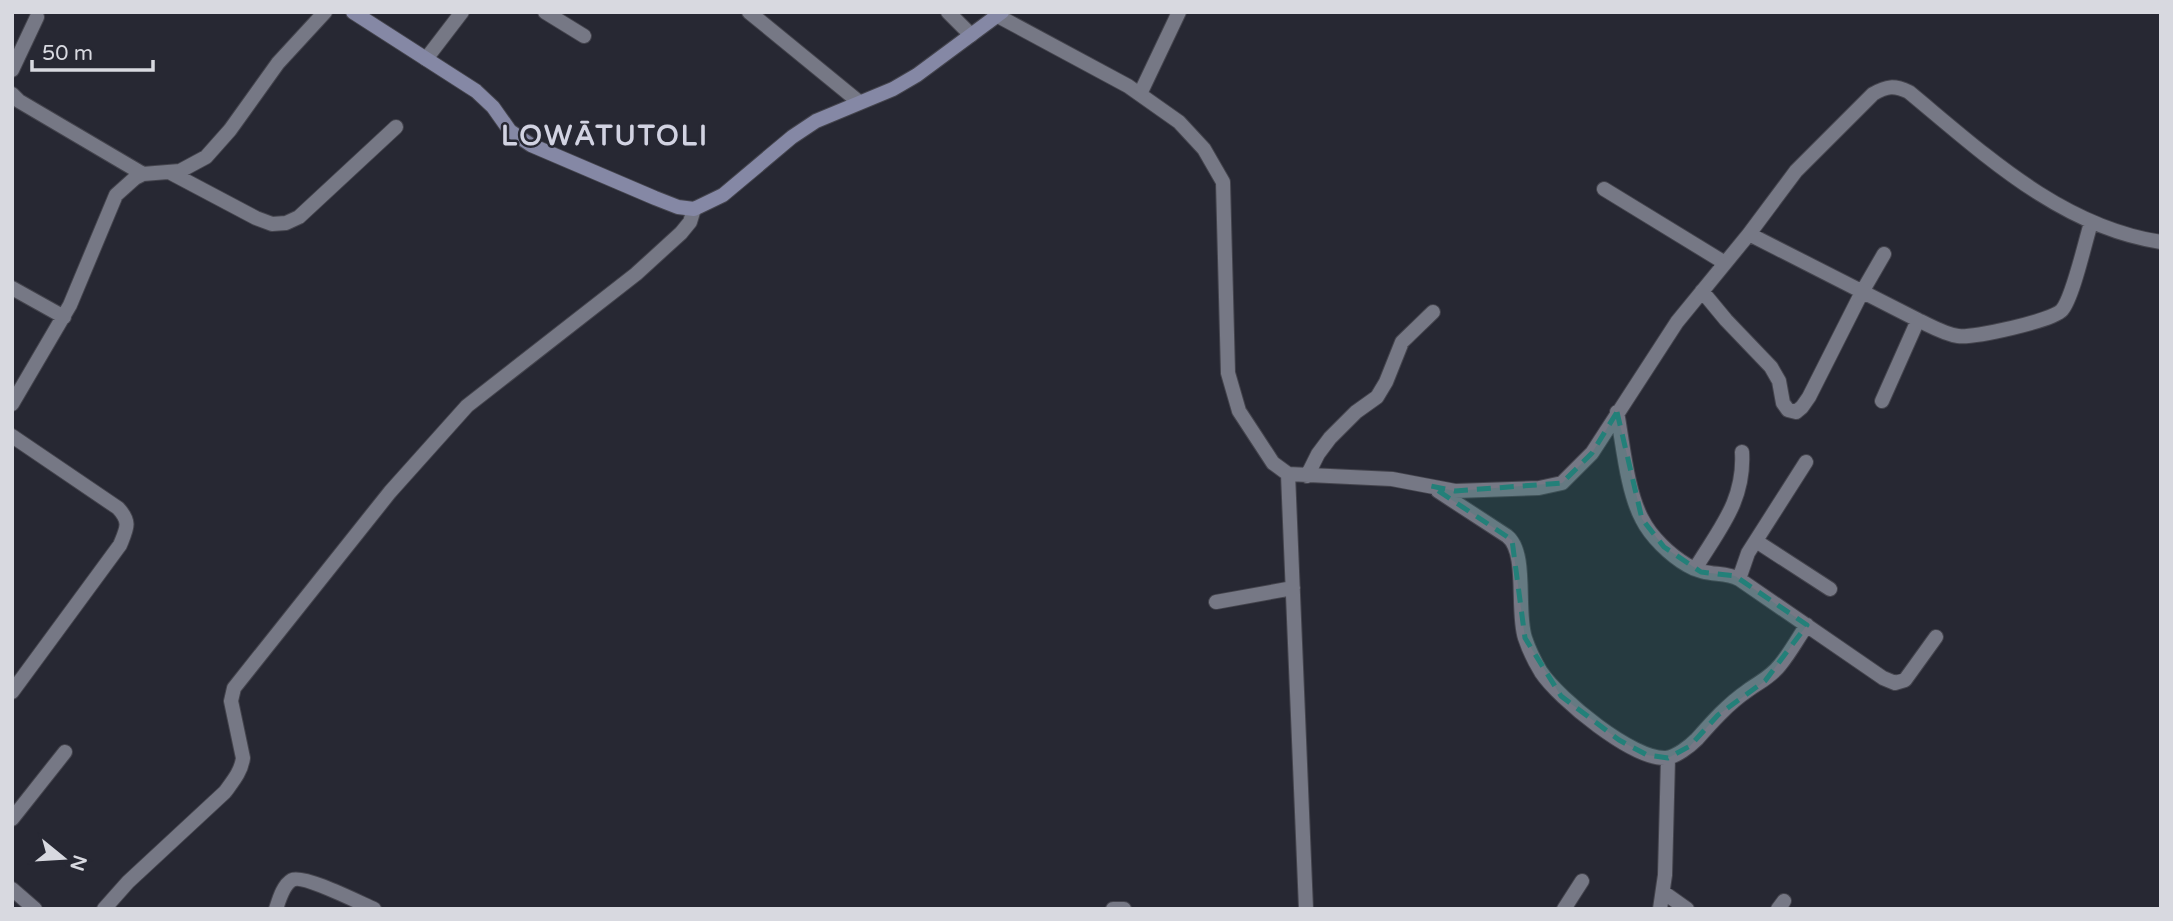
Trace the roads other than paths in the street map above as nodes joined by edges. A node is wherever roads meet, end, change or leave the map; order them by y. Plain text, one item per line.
1 (325, 12) edge
2 (353, 12) edge
3 (462, 12) edge
4 (545, 12) edge
5 (749, 12) edge
6 (948, 12) edge
7 (1179, 12) edge
8 (1000, 14) edge
9 (37, 17) dead end
10 (971, 35) junction
11 (584, 36) dead end
12 (426, 60) junction
13 (12, 70) edge
14 (12, 94) edge
15 (1140, 94) junction
16 (859, 102) junction
17 (396, 127) dead end
18 (171, 173) junction
19 (143, 174) junction
20 (1604, 189) dead end
21 (694, 209) junction
22 (2091, 223) junction
23 (1749, 234) junction
24 (2161, 242) edge
25 (1884, 254) dead end
26 (1725, 262) junction
27 (12, 288) edge
28 (1702, 291) junction
29 (1862, 292) junction
30 (1433, 312) dead end
31 (64, 317) junction
32 (1918, 320) junction
33 (1882, 401) dead end
34 (12, 404) edge
35 (1617, 412) junction
36 (12, 436) edge
37 (1742, 452) dead end
38 (1806, 462) dead end
39 (1288, 474) junction
40 (1307, 476) junction
41 (1431, 486) junction
42 (1756, 541) junction
43 (1695, 569) junction
44 (1740, 579) junction
45 (1293, 588) junction
46 (1830, 589) dead end
47 (1216, 602) dead end
48 (1807, 625) junction
49 (1936, 638) dead end
50 (12, 692) edge
51 (65, 751) dead end
52 (1668, 758) junction
53 (12, 819) edge
54 (1582, 881) dead end
55 (12, 889) edge
56 (1663, 892) junction
57 (1306, 908) edge
58 (35, 909) edge
59 (104, 909) edge
60 (276, 909) edge
61 (374, 909) edge
62 (1113, 909) edge
63 (1124, 909) edge
64 (1564, 909) edge
65 (1660, 909) edge
66 (1687, 909) edge

1 - 18 street
2 - 12 street
3 - 12 street
4 - 11 street
5 - 16 street
6 - 10 street
7 - 15 street
8 - 10 street
8 - 15 street
9 - 13 street
10 - 16 street
12 - 21 street
14 - 19 street
15 - 39 street
16 - 21 street
17 - 18 street
18 - 19 street
19 - 31 street
20 - 26 street
21 - 59 street
22 - 23 street
22 - 24 street
22 - 32 street
23 - 26 street
23 - 29 street
25 - 29 street
26 - 28 street
27 - 31 street
28 - 29 street
28 - 35 street
29 - 32 street
30 - 40 street
31 - 34 street
32 - 33 street
35 - 41 street
35 - 43 street
36 - 50 street
37 - 43 street
38 - 42 street
39 - 40 street
39 - 45 street
40 - 41 street
41 - 52 street
42 - 44 street
42 - 46 street
43 - 44 street
44 - 48 street
45 - 47 street
45 - 57 street
48 - 49 street
48 - 52 street
51 - 53 street
52 - 56 street
54 - 64 street
55 - 58 street
56 - 65 street
56 - 66 street
60 - 61 street
62 - 63 street

